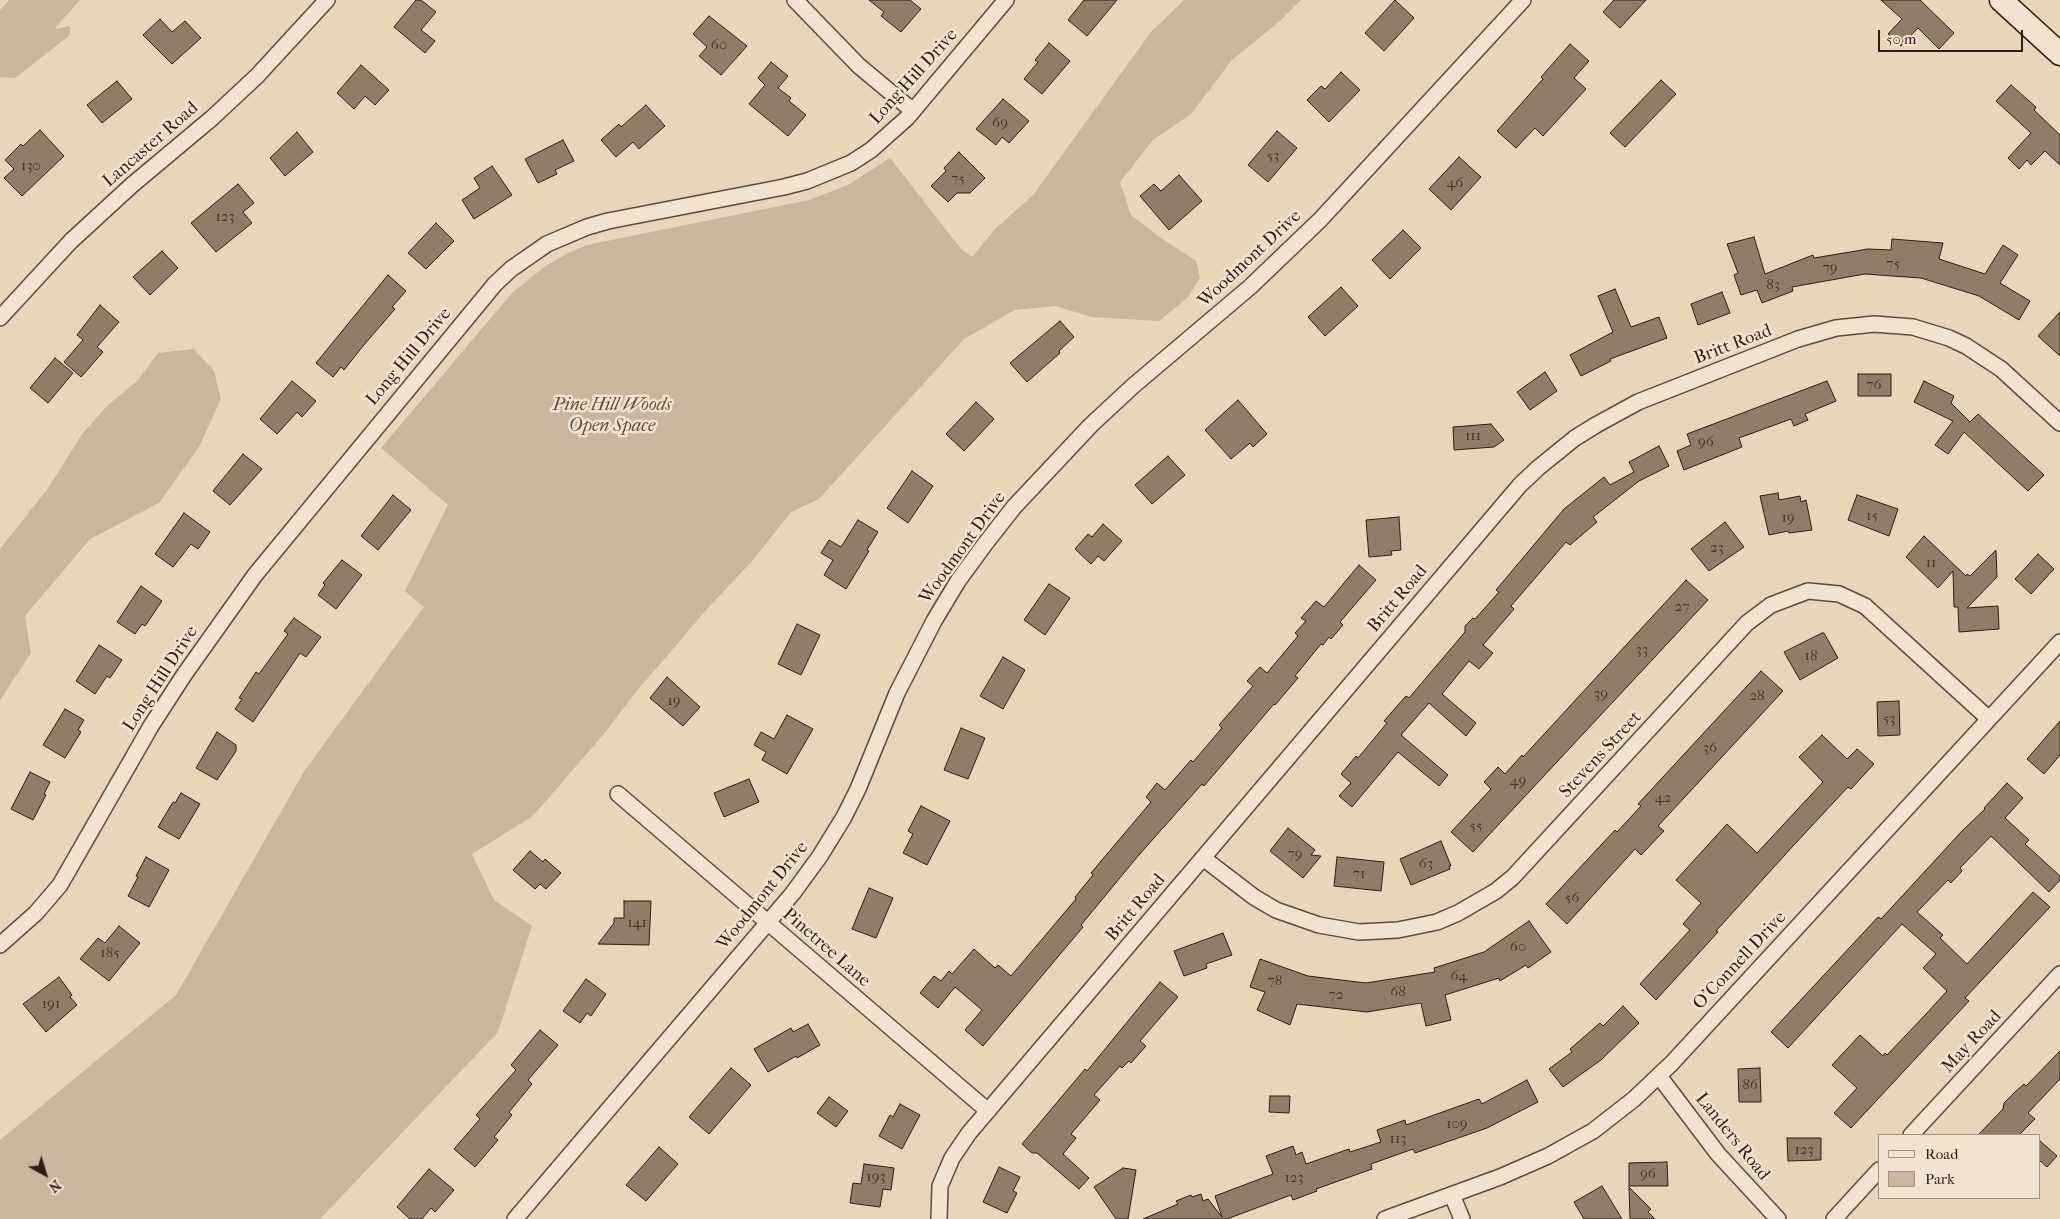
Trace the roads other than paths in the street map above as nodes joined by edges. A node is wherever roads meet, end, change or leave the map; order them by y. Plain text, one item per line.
1 (327, 0) edge
2 (795, 0) edge
3 (1006, 0) edge
4 (1523, 0) edge
5 (2001, 0) edge
6 (2060, 54) edge
7 (913, 112) junction
8 (0, 318) edge
9 (2060, 423) edge
10 (2060, 642) edge
11 (1989, 719) junction
12 (618, 794) dead end
13 (1203, 858) junction
14 (768, 922) junction
15 (0, 945) edge
16 (2060, 974) edge
17 (1659, 1076) junction
18 (988, 1111) junction
19 (1912, 1134) edge
20 (1878, 1171) edge
21 (1452, 1195) junction
22 (515, 1219) edge
23 (940, 1219) edge
24 (1385, 1219) edge
25 (1462, 1219) edge
26 (1778, 1219) edge
27 (1834, 1219) edge

1 - 8 street, Lancaster Road
2 - 7 street
3 - 7 street, Long Hill Drive
4 - 14 street, Woodmont Drive
5 - 6 main road
7 - 15 street, Long Hill Drive
9 - 13 street, Britt Road
10 - 11 street, O'Connell Drive
11 - 13 street, Stevens Street
11 - 17 street, O'Connell Drive
12 - 14 street, Pinetree Lane
13 - 18 street, Britt Road
14 - 18 street, Pinetree Lane
14 - 22 street, Woodmont Drive
16 - 19 street, May Road
17 - 21 street, O'Connell Drive
17 - 26 street, Landers Road
18 - 23 street, Britt Road
20 - 27 street
21 - 24 street, O'Connell Drive
21 - 25 street

